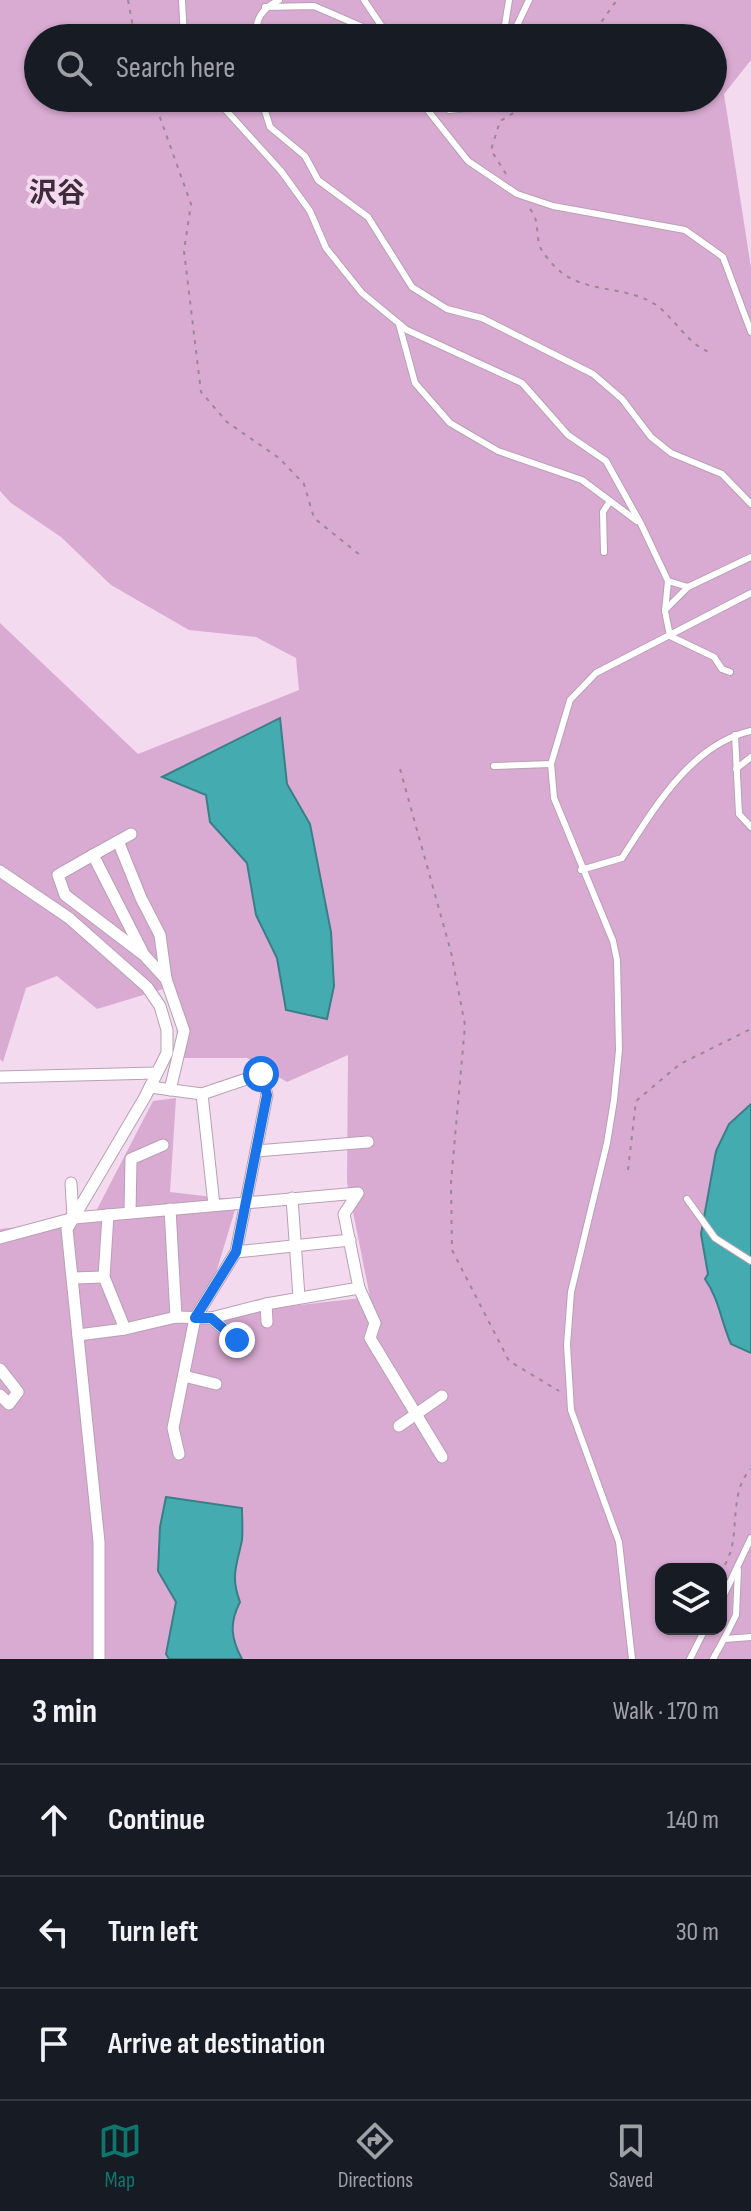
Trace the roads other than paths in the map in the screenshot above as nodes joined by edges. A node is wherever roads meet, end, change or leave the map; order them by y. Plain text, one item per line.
1 (182, 0) edge
2 (279, 0) edge
3 (364, 0) edge
4 (509, 0) edge
5 (529, 0) edge
6 (265, 7) junction
7 (183, 24) edge
8 (255, 24) edge
9 (356, 24) edge
10 (380, 24) edge
11 (505, 24) edge
12 (518, 24) edge
13 (230, 112) edge
14 (265, 112) edge
15 (429, 112) edge
16 (399, 324) junction
17 (751, 332) edge
18 (610, 501) junction
19 (751, 504) edge
20 (641, 524) junction
21 (604, 552) dead end
22 (751, 557) edge
23 (668, 581) junction
24 (688, 587) junction
25 (749, 594) edge
26 (751, 605) edge
27 (665, 611) junction
28 (670, 636) junction
29 (730, 672) dead end
30 (751, 731) edge
31 (735, 735) junction
32 (751, 757) edge
33 (551, 764) junction
34 (494, 766) dead end
35 (736, 769) junction
36 (751, 827) edge
37 (131, 834) dead end
38 (118, 841) junction
39 (93, 855) junction
40 (581, 870) junction
41 (0, 871) edge
42 (116, 902) junction
43 (91, 913) junction
44 (144, 955) junction
45 (166, 979) junction
46 (156, 1073) junction
47 (0, 1077) edge
48 (150, 1087) junction
49 (170, 1090) junction
50 (202, 1094) junction
51 (368, 1142) dead end
52 (163, 1145) dead end
53 (256, 1151) junction
54 (71, 1183) dead end
55 (292, 1198) junction
56 (687, 1199) dead end
57 (244, 1202) junction
58 (214, 1205) junction
59 (170, 1209) junction
60 (130, 1212) junction
61 (108, 1215) junction
62 (74, 1218) junction
63 (0, 1238) edge
64 (350, 1240) junction
65 (295, 1246) junction
66 (236, 1252) junction
67 (751, 1261) edge
68 (104, 1277) junction
69 (73, 1278) junction
70 (359, 1288) junction
71 (299, 1297) junction
72 (266, 1304) junction
73 (176, 1317) junction
74 (195, 1318) junction
75 (211, 1318) junction
76 (267, 1322) dead end
77 (125, 1329) junction
78 (78, 1335) junction
79 (237, 1340) dead end
80 (0, 1369) edge
81 (184, 1376) junction
82 (216, 1384) dead end
83 (0, 1395) edge
84 (442, 1396) dead end
85 (416, 1415) junction
86 (399, 1426) dead end
87 (179, 1454) dead end
88 (442, 1457) dead end
89 (751, 1538) edge
90 (738, 1570) junction
91 (727, 1590) edge
92 (702, 1635) edge
93 (751, 1637) edge
94 (724, 1639) junction
95 (99, 1659) edge
96 (632, 1659) edge
97 (690, 1659) edge
98 (713, 1659) edge

1 - 7 lane
2 - 6 lane
3 - 10 lane
4 - 11 lane
5 - 12 lane
6 - 8 lane
6 - 9 lane
13 - 16 lane
14 - 19 lane
15 - 17 lane
16 - 18 lane
16 - 20 lane
18 - 20 lane
18 - 21 lane
20 - 23 lane
22 - 24 lane
23 - 24 lane
23 - 27 lane
24 - 27 lane
25 - 26 lane
25 - 28 lane
27 - 28 lane
28 - 29 lane
28 - 33 lane
30 - 31 lane
31 - 35 lane
31 - 40 lane
32 - 35 lane
33 - 34 lane
33 - 40 lane
35 - 36 lane
37 - 38 street
38 - 39 street
38 - 45 street
39 - 42 street
39 - 43 street
40 - 96 lane
41 - 46 street
42 - 43 street
42 - 44 street
43 - 44 street
44 - 45 street
45 - 49 street
46 - 47 street
46 - 48 street
48 - 49 street
48 - 62 street
49 - 50 street
50 - 53 street
50 - 58 street
51 - 53 street
52 - 60 street
53 - 57 street
54 - 62 street
55 - 57 street
55 - 64 street
55 - 65 street
56 - 67 lane
57 - 58 street
57 - 66 street
58 - 59 street
59 - 60 street
59 - 73 street
60 - 61 street
61 - 62 street
61 - 68 street
62 - 63 street
62 - 69 street
64 - 65 street
64 - 70 street
65 - 66 street
65 - 71 street
66 - 74 street
68 - 69 street
68 - 77 street
69 - 78 street
70 - 71 street
70 - 85 street
71 - 72 street
72 - 75 street
72 - 76 street
73 - 74 street
73 - 77 street
74 - 75 street
74 - 81 street
75 - 79 street
77 - 78 street
78 - 95 street
80 - 83 street
81 - 82 street
81 - 87 street
84 - 85 street
85 - 86 street
85 - 88 street
89 - 90 lane
90 - 91 lane
90 - 94 lane
92 - 97 lane
93 - 94 lane
94 - 98 lane

